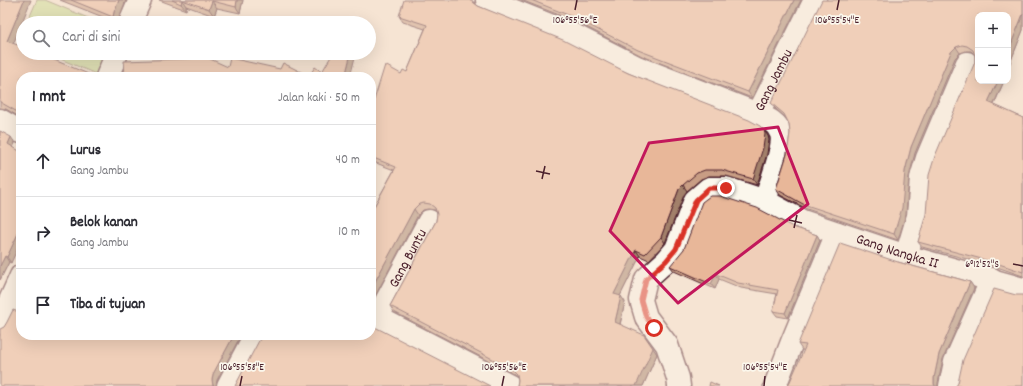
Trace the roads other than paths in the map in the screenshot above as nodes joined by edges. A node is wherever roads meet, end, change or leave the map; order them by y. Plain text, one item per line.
1 (140, 0) edge
2 (487, 0) edge
3 (815, 0) edge
4 (133, 16) edge
5 (114, 60) edge
6 (967, 63) dead end
7 (109, 72) edge
8 (758, 114) junction
9 (0, 120) edge
10 (16, 129) edge
11 (765, 201) junction
12 (429, 221) dead end
13 (837, 233) junction
14 (906, 256) junction
15 (992, 279) junction
16 (16, 287) edge
17 (1023, 289) edge
18 (376, 313) edge
19 (376, 317) edge
20 (0, 323) edge
21 (252, 340) edge
22 (506, 385) edge
23 (228, 386) edge
24 (679, 386) edge
25 (775, 386) edge
26 (950, 386) edge

1 - 4 street
2 - 8 street
3 - 8 street, Gang Jambu
5 - 7 street
6 - 14 street
8 - 11 street, Gang Jambu
9 - 10 street
11 - 13 street, Gang Nangka II
11 - 24 street
12 - 18 street, Gang Buntu
13 - 14 street, Gang Nangka II
13 - 25 street
14 - 15 street, Gang Nangka II
15 - 17 street, Gang Nangka II
15 - 26 street
16 - 20 street
19 - 22 street
21 - 23 street

